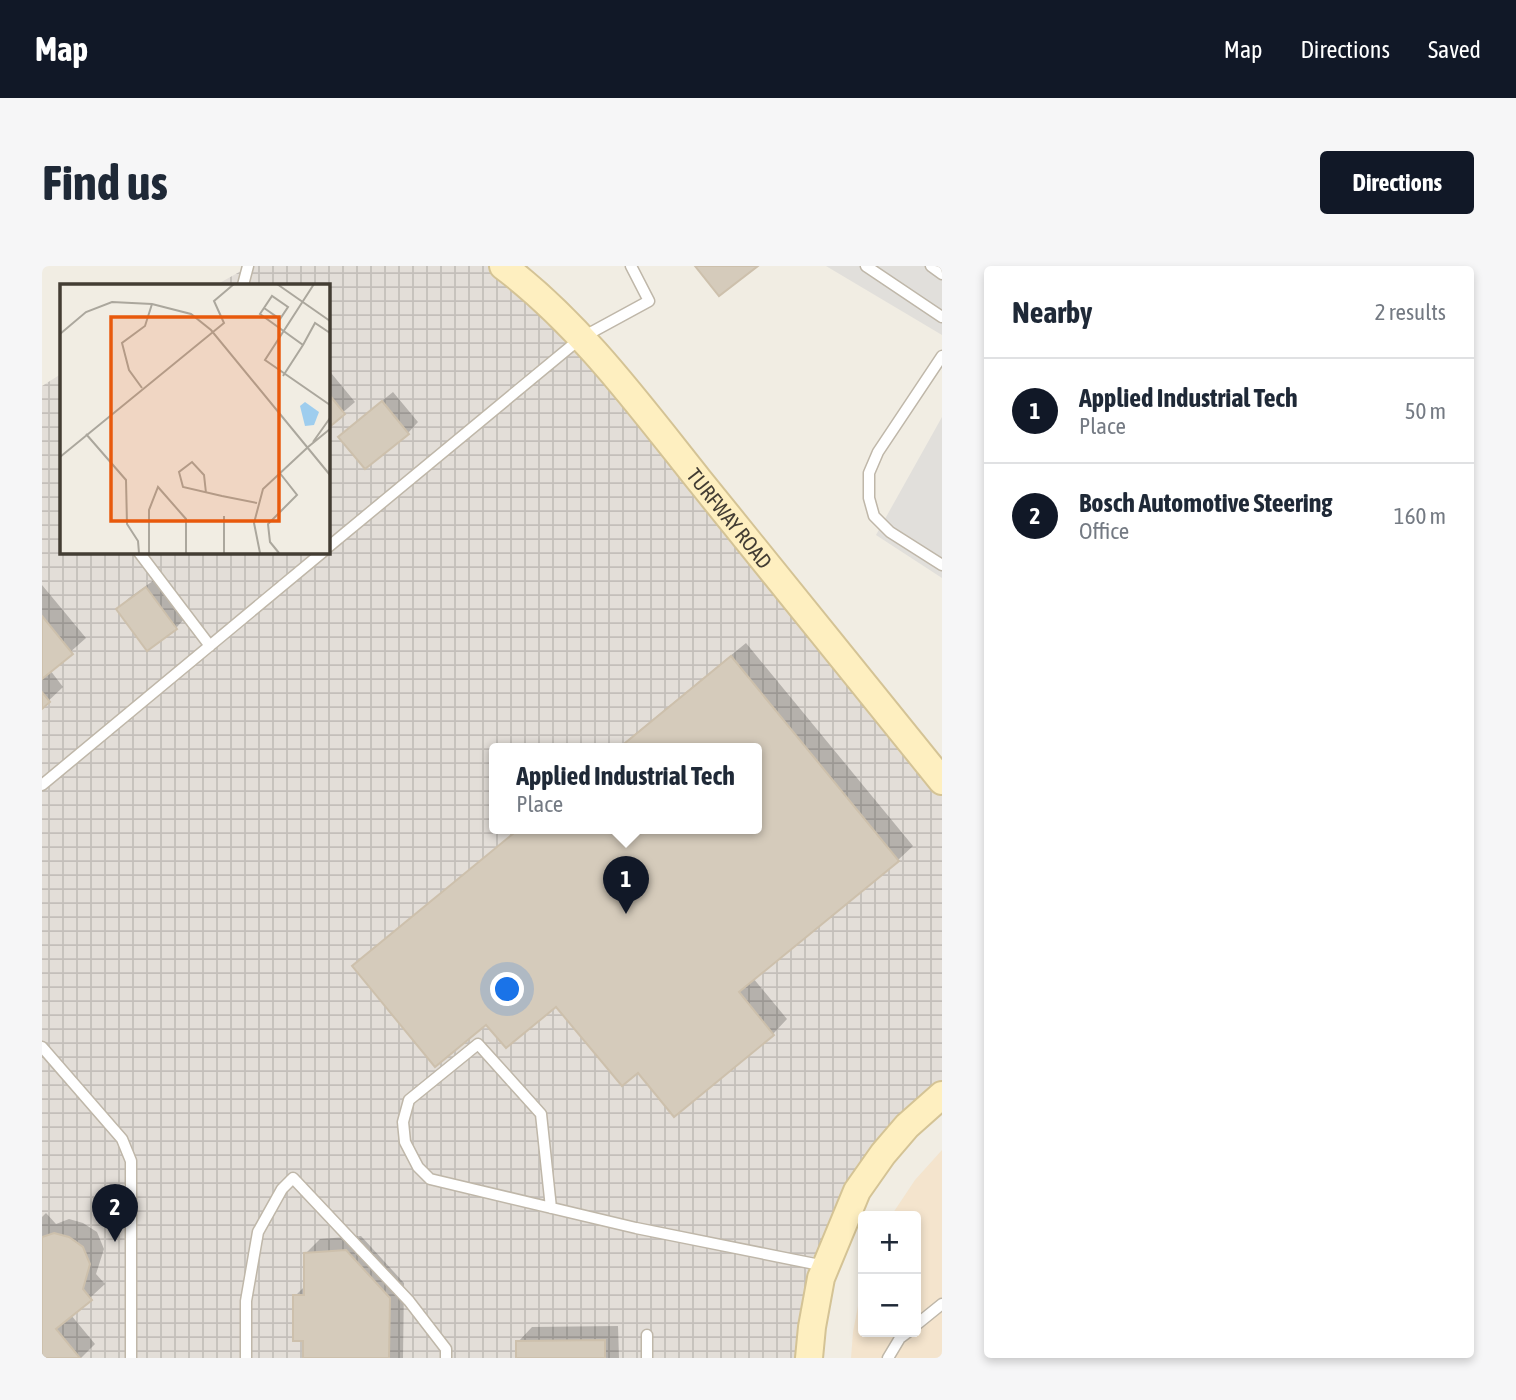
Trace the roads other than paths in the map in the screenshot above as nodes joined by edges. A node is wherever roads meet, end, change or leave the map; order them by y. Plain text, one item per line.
1 (248, 266) edge
2 (503, 266) edge
3 (631, 266) edge
4 (866, 266) edge
5 (931, 266) edge
6 (942, 274) edge
7 (243, 284) edge
8 (942, 317) edge
9 (581, 338) junction
10 (942, 356) edge
11 (329, 548) edge
12 (140, 553) edge
13 (322, 553) edge
14 (942, 565) edge
15 (210, 646) junction
16 (942, 781) edge
17 (42, 785) edge
18 (42, 1047) edge
19 (942, 1095) edge
20 (551, 1208) junction
21 (826, 1266) junction
22 (942, 1304) edge
23 (921, 1321) edge
24 (647, 1335) dead end
25 (901, 1337) edge
26 (131, 1358) edge
27 (246, 1358) edge
28 (446, 1358) edge
29 (647, 1358) edge
30 (809, 1358) edge
31 (888, 1358) edge

1 - 7 lane
2 - 9 main road, TURFWAY ROAD
3 - 9 lane
4 - 8 lane
5 - 6 lane
9 - 11 lane
9 - 16 main road, TURFWAY ROAD
10 - 14 lane
12 - 15 lane
13 - 15 lane
15 - 17 lane
18 - 26 lane
19 - 21 main road
20 - 20 lane
20 - 21 lane
21 - 30 main road
22 - 23 lane
24 - 29 lane
25 - 31 lane
27 - 28 lane

